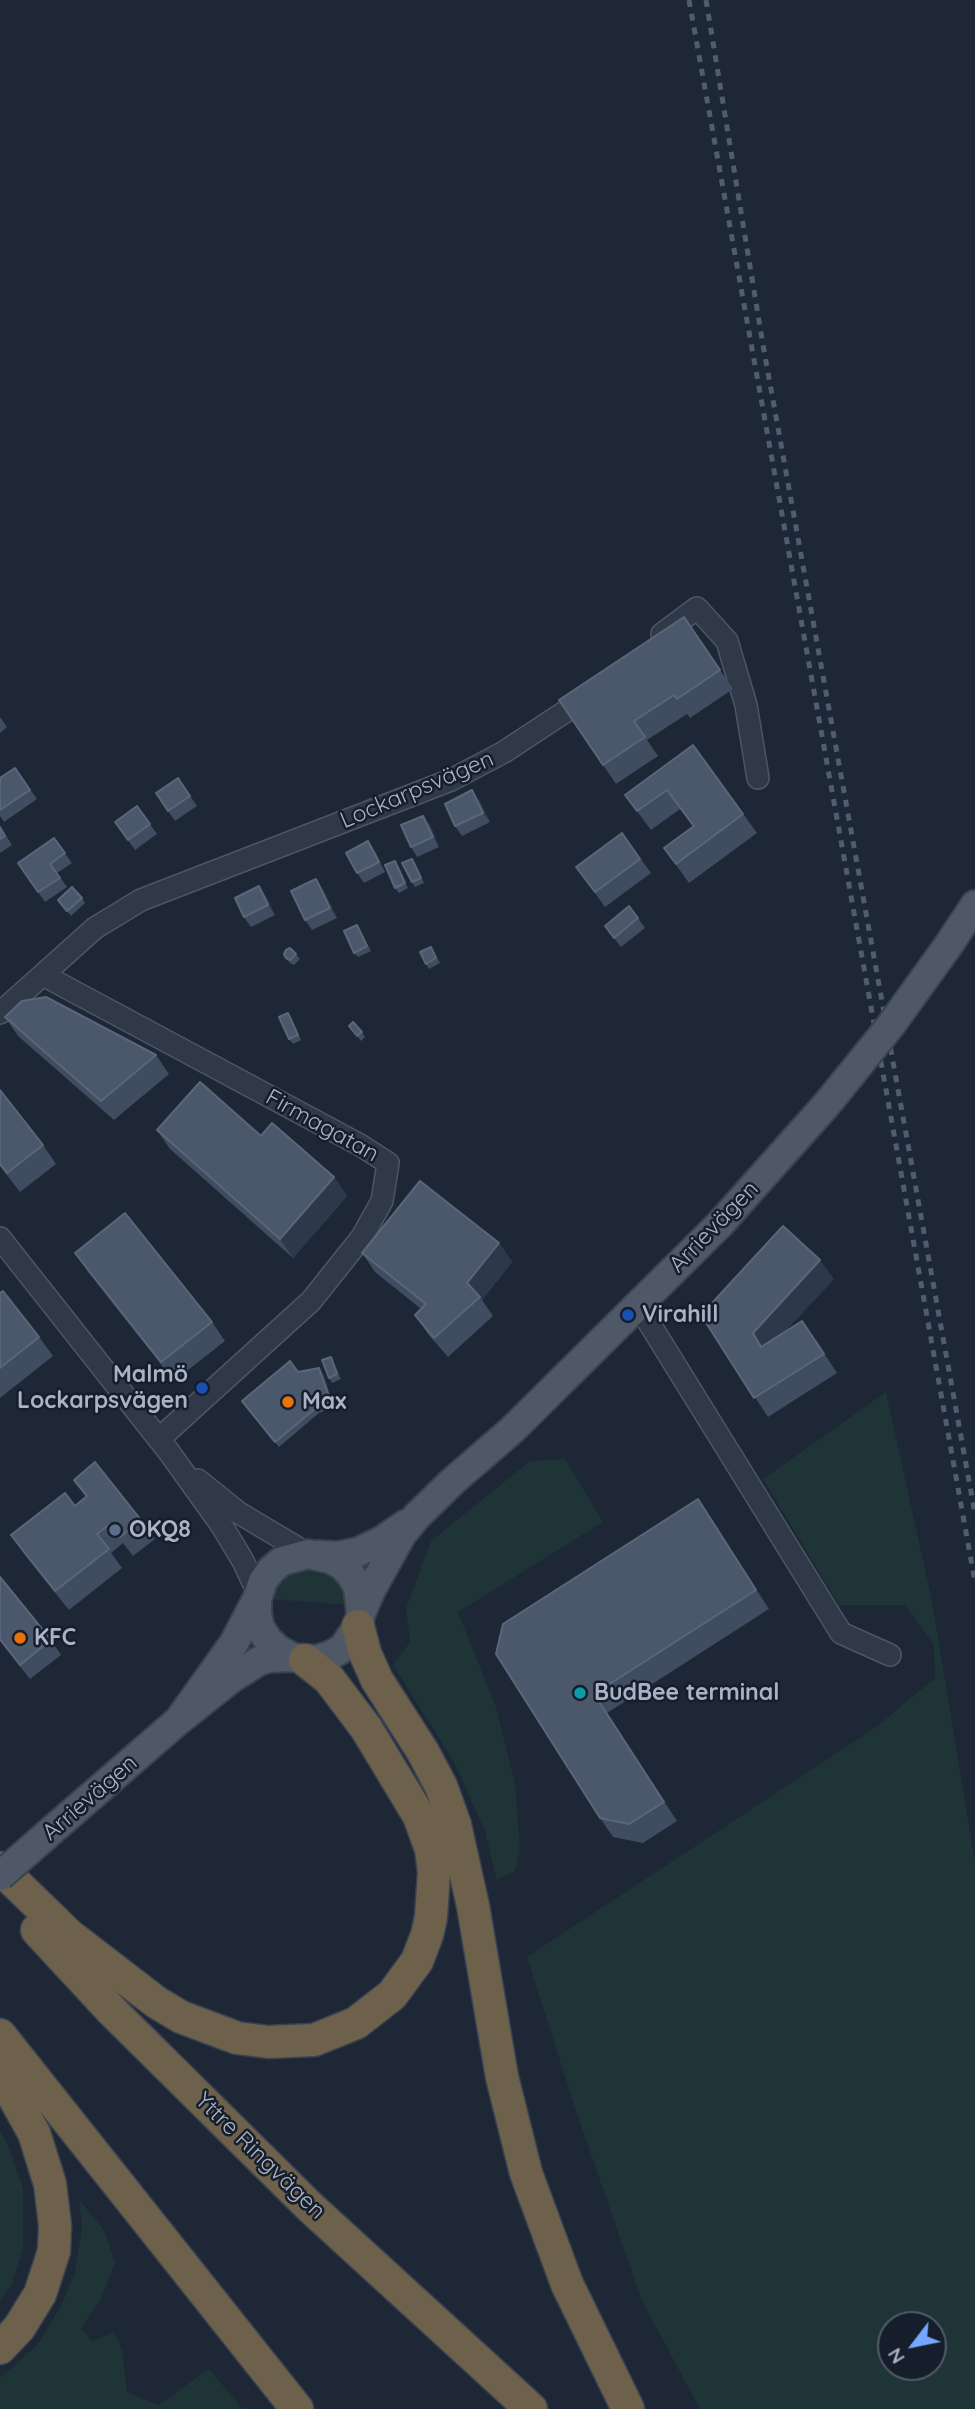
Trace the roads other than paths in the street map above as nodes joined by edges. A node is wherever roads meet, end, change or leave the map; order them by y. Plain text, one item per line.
1 (643, 652) edge
2 (605, 685) edge
3 (758, 778) dead end
4 (975, 905) edge
5 (43, 975) junction
6 (0, 1013) edge
7 (0, 1238) edge
8 (638, 1305) junction
9 (164, 1446) junction
10 (417, 1516) junction
11 (313, 1554) junction
12 (257, 1596) junction
13 (360, 1620) junction
14 (890, 1655) dead end
15 (299, 1658) junction
16 (179, 1720) junction
17 (0, 1868) edge
18 (0, 1875) edge
19 (0, 1891) edge
20 (0, 2035) edge
21 (0, 2072) edge
22 (0, 2347) edge
23 (297, 2409) edge
24 (531, 2409) edge
25 (628, 2409) edge

1 - 3 street
2 - 5 street, Lockarpsvägen
4 - 8 main road, Arrievägen, bridge
5 - 6 street, Lockarpsvägen
5 - 9 street, Firmagatan
7 - 9 street
8 - 10 main road, Arrievägen
8 - 14 street
9 - 11 street
9 - 12 street
10 - 11 main road, Arrievägen
10 - 13 main road, Arrievägen
11 - 12 main road
11 - 13 main road
12 - 15 main road
12 - 16 main road, Arrievägen
13 - 15 main road
13 - 25 highway
15 - 16 main road, Arrievägen
15 - 17 highway
16 - 18 main road, Arrievägen, bridge
19 - 24 highway, Yttre Ringvägen
20 - 23 highway
21 - 22 highway

